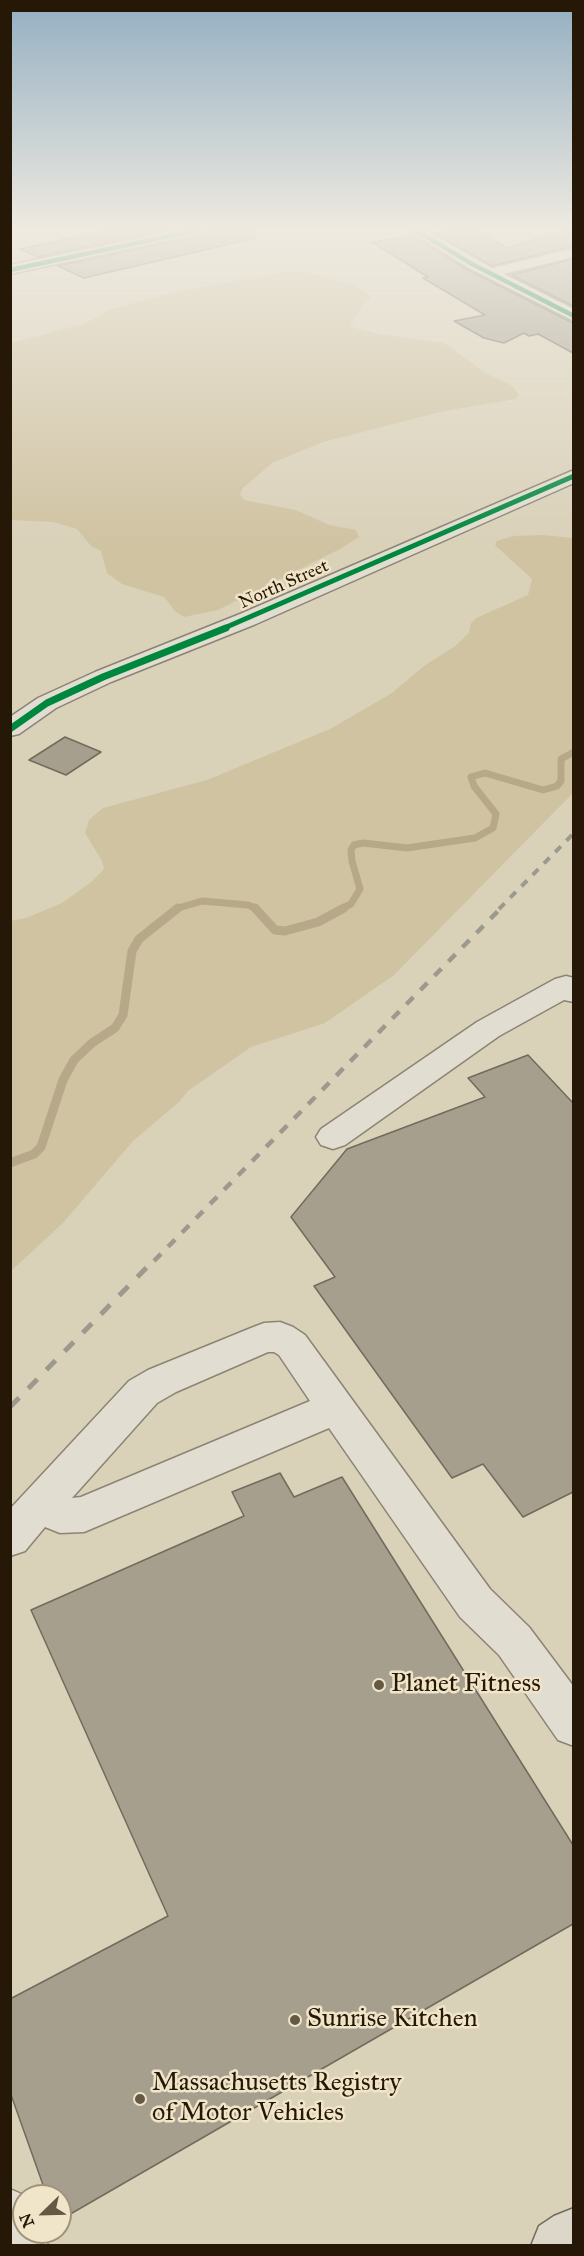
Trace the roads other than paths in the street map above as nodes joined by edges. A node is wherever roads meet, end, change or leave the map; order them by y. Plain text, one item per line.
1 (573, 476) edge
2 (10, 729) edge
3 (570, 989) edge
4 (333, 1137) dead end
5 (337, 1407) junction
6 (41, 1503) junction
7 (10, 1538) edge
8 (573, 1725) edge
9 (10, 2217) edge
10 (573, 2236) edge
11 (20, 2246) edge
12 (559, 2246) edge

1 - 2 street, North Street
3 - 4 street
5 - 6 street
5 - 6 street
5 - 8 street
6 - 7 street
9 - 11 street
10 - 12 main road

